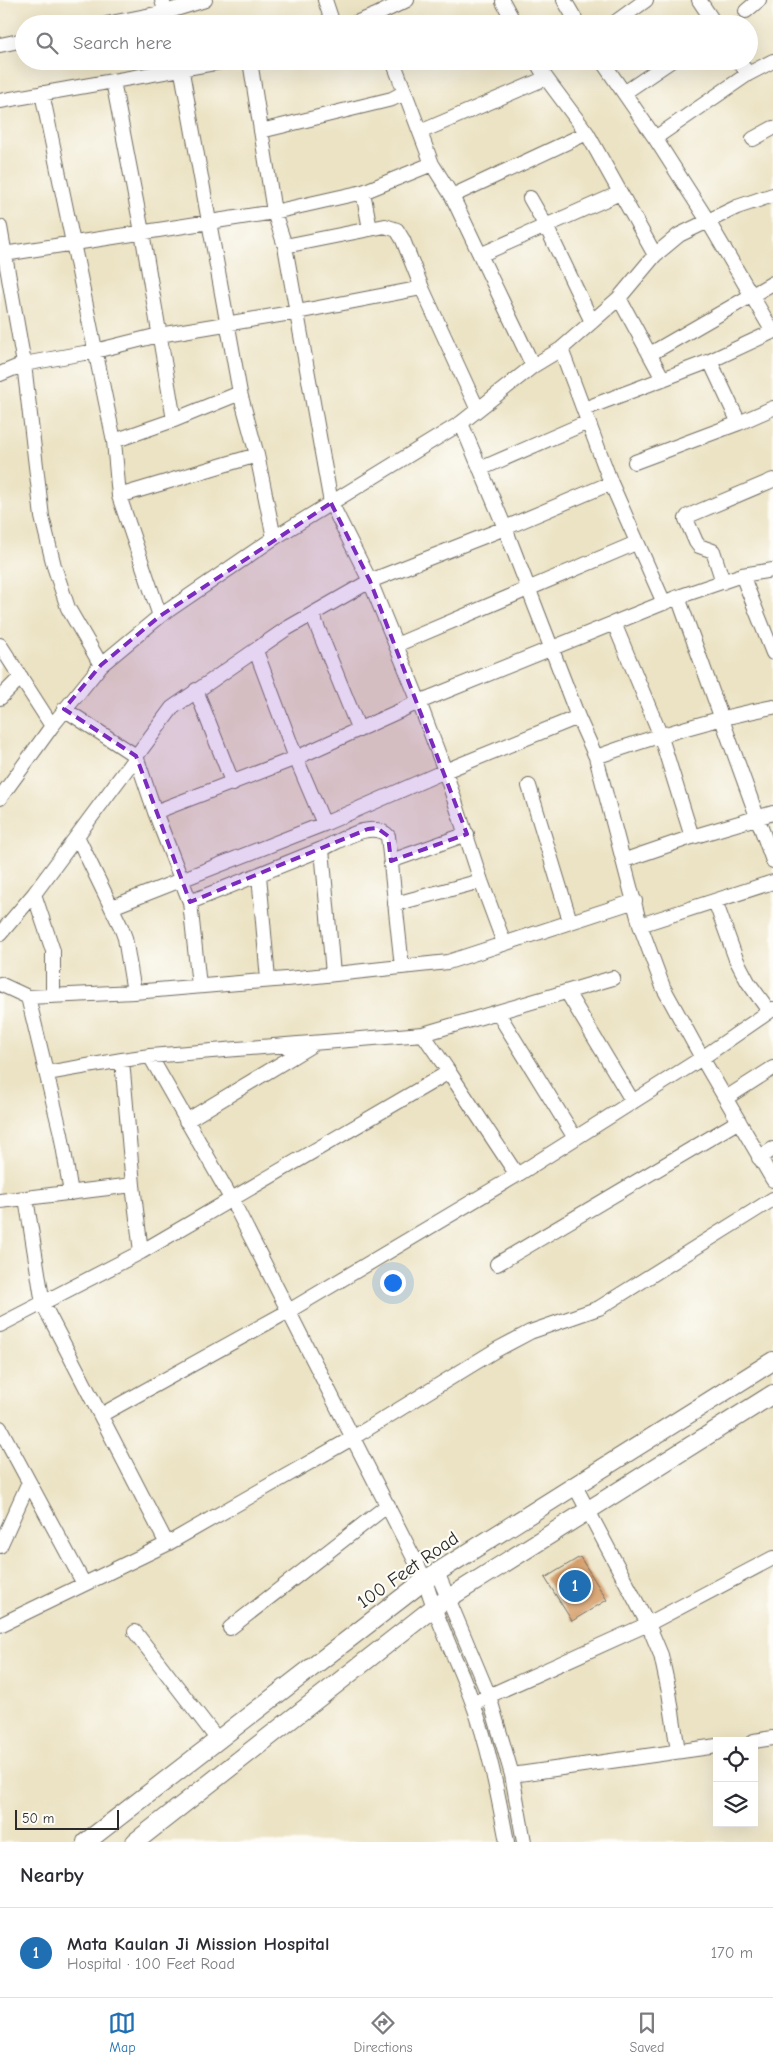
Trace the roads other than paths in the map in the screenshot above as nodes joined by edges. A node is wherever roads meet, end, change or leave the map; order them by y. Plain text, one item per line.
1 (205, 0) edge
2 (326, 0) edge
3 (564, 0) edge
4 (646, 0) edge
5 (699, 0) edge
6 (759, 0) edge
7 (402, 1) edge
8 (503, 2) dead end
9 (166, 12) edge
10 (746, 12) dead end
11 (151, 15) edge
12 (330, 15) edge
13 (383, 15) edge
14 (510, 15) edge
15 (573, 15) edge
16 (625, 15) edge
17 (709, 15) edge
18 (15, 42) edge
19 (0, 45) edge
20 (773, 61) edge
21 (758, 69) edge
22 (160, 70) edge
23 (182, 70) edge
24 (251, 70) edge
25 (396, 70) edge
26 (541, 70) edge
27 (608, 70) edge
28 (658, 70) edge
29 (745, 70) edge
30 (756, 70) edge
31 (748, 74) junction
32 (546, 78) junction
33 (113, 81) junction
34 (405, 92) junction
35 (42, 93) junction
36 (624, 93) junction
37 (0, 101) edge
38 (773, 128) edge
39 (261, 131) junction
40 (420, 132) junction
41 (586, 133) junction
42 (655, 138) junction
43 (754, 139) dead end
44 (432, 164) junction
45 (363, 192) junction
46 (620, 194) junction
47 (773, 195) edge
48 (452, 196) junction
49 (530, 198) dead end
50 (274, 212) junction
51 (708, 221) junction
52 (208, 222) junction
53 (546, 226) junction
54 (0, 227) edge
55 (370, 229) junction
56 (142, 232) junction
57 (72, 242) junction
58 (285, 246) junction
59 (4, 254) junction
60 (480, 255) junction
61 (655, 255) junction
62 (773, 283) edge
63 (422, 288) junction
64 (751, 296) junction
65 (619, 298) junction
66 (297, 312) junction
67 (592, 322) junction
68 (227, 323) junction
69 (773, 332) edge
70 (159, 335) junction
71 (561, 349) junction
72 (95, 351) junction
73 (650, 354) junction
74 (710, 361) junction
75 (24, 364) junction
76 (534, 366) junction
77 (0, 374) edge
78 (663, 379) junction
79 (240, 393) junction
80 (477, 408) junction
81 (773, 408) edge
82 (586, 416) junction
83 (174, 420) junction
84 (460, 423) junction
85 (739, 423) junction
86 (114, 441) junction
87 (257, 456) junction
88 (635, 462) dead end
89 (480, 469) junction
90 (773, 480) edge
91 (611, 484) junction
92 (119, 496) junction
93 (331, 503) junction
94 (505, 528) junction
95 (274, 538) junction
96 (636, 543) junction
97 (773, 570) edge
98 (742, 575) junction
99 (370, 581) junction
100 (723, 582) junction
101 (528, 587) junction
102 (678, 597) junction
103 (664, 603) junction
104 (312, 614) junction
105 (160, 616) junction
106 (614, 623) junction
107 (396, 645) junction
108 (0, 646) edge
109 (552, 650) junction
110 (256, 651) junction
111 (773, 654) edge
112 (101, 665) junction
113 (21, 678) junction
114 (196, 690) junction
115 (0, 698) edge
116 (419, 702) junction
117 (773, 707) edge
118 (64, 709) junction
119 (578, 717) junction
120 (722, 717) junction
121 (52, 726) junction
122 (359, 730) junction
123 (660, 734) junction
124 (136, 756) junction
125 (596, 757) junction
126 (296, 758) junction
127 (445, 771) junction
128 (233, 784) junction
129 (529, 786) dead end
130 (0, 798) edge
131 (155, 812) junction
132 (773, 812) edge
133 (759, 817) junction
134 (324, 824) junction
135 (467, 834) junction
136 (77, 836) junction
137 (692, 837) junction
138 (322, 849) junction
139 (625, 860) junction
140 (391, 861) junction
141 (773, 861) edge
142 (258, 875) junction
143 (181, 881) junction
144 (481, 881) junction
145 (773, 882) edge
146 (34, 894) junction
147 (634, 901) junction
148 (715, 901) junction
149 (190, 902) junction
150 (395, 904) junction
151 (112, 907) junction
152 (570, 921) junction
153 (640, 925) junction
154 (0, 934) edge
155 (504, 943) junction
156 (402, 967) junction
157 (333, 974) junction
158 (613, 978) dead end
159 (268, 980) junction
160 (0, 984) edge
161 (199, 986) junction
162 (134, 992) junction
163 (568, 992) junction
164 (53, 996) junction
165 (28, 997) junction
166 (771, 1010) edge
167 (498, 1013) junction
168 (423, 1034) junction
169 (315, 1043) junction
170 (150, 1056) junction
171 (702, 1058) junction
172 (122, 1060) junction
173 (773, 1068) edge
174 (449, 1072) junction
175 (47, 1073) junction
176 (726, 1098) junction
177 (633, 1102) junction
178 (186, 1121) junction
179 (739, 1121) junction
180 (576, 1138) junction
181 (773, 1149) edge
182 (759, 1158) junction
183 (517, 1175) junction
184 (773, 1180) edge
185 (133, 1185) junction
186 (71, 1193) junction
187 (26, 1198) junction
188 (773, 1198) edge
189 (232, 1200) junction
190 (0, 1201) edge
191 (141, 1252) junction
192 (497, 1264) dead end
193 (43, 1304) junction
194 (288, 1312) junction
195 (0, 1325) edge
196 (773, 1362) edge
197 (773, 1394) edge
198 (101, 1415) junction
199 (0, 1428) edge
200 (354, 1437) junction
201 (29, 1482) junction
202 (575, 1486) junction
203 (388, 1505) junction
204 (587, 1510) junction
205 (167, 1544) junction
206 (0, 1546) edge
207 (773, 1558) edge
208 (431, 1576) junction
209 (84, 1584) junction
210 (441, 1604) junction
211 (648, 1624) junction
212 (0, 1625) edge
213 (230, 1628) dead end
214 (135, 1632) dead end
215 (489, 1696) junction
216 (473, 1703) junction
217 (773, 1738) edge
218 (218, 1740) junction
219 (758, 1740) edge
220 (713, 1747) edge
221 (678, 1751) junction
222 (512, 1775) junction
223 (86, 1842) edge
224 (135, 1842) edge
225 (506, 1842) edge
226 (524, 1842) edge

1 - 9 street
2 - 12 street
3 - 15 street
4 - 16 street
5 - 17 street
6 - 10 street
7 - 13 street
8 - 14 street
9 - 11 street
18 - 19 street
20 - 21 street
22 - 33 street
23 - 52 street
24 - 39 street
25 - 34 street
26 - 32 street
27 - 36 street
28 - 36 street
29 - 31 street
30 - 31 street
31 - 42 street
32 - 40 street
32 - 41 street
33 - 35 street
33 - 56 street
34 - 39 street
34 - 40 street
35 - 37 street
35 - 57 street
36 - 42 street
38 - 43 street
39 - 50 street
40 - 44 street
41 - 46 street
41 - 48 street
42 - 51 street
44 - 45 street
44 - 48 street
45 - 50 street
45 - 55 street
46 - 53 street
46 - 61 street
47 - 51 street
48 - 60 street
49 - 53 street
50 - 52 street
50 - 58 street
51 - 61 street
51 - 64 street
52 - 56 street
52 - 68 street
53 - 60 street
53 - 67 street
54 - 59 street
55 - 58 street
55 - 63 street
56 - 57 street
56 - 70 street
57 - 59 street
57 - 72 street
58 - 66 street
59 - 75 street
60 - 76 street
61 - 65 street
62 - 64 street
63 - 66 street
63 - 80 street
64 - 69 street
64 - 73 street
65 - 67 street
65 - 73 street
66 - 68 street
66 - 93 street
67 - 71 street
68 - 70 street
68 - 79 street
69 - 74 street
70 - 72 street
70 - 83 street
71 - 76 street
71 - 82 street
72 - 75 street
72 - 86 street
73 - 78 street
74 - 78 street
74 - 85 street
75 - 77 street
75 - 112 street
76 - 80 street
78 - 82 street
79 - 83 street
79 - 87 street
80 - 84 street
81 - 85 street
82 - 89 street
82 - 91 street
83 - 86 street
84 - 89 street
84 - 93 street
85 - 88 street
86 - 92 street
87 - 92 street
87 - 95 street
89 - 94 street
90 - 100 street
91 - 94 street
91 - 96 street
92 - 105 street
93 - 95 street
93 - 99 street
94 - 99 street
94 - 101 street
95 - 105 street
96 - 101 street
96 - 103 street
97 - 98 street
98 - 100 street
98 - 111 street
99 - 104 street
99 - 107 street
100 - 102 street
101 - 107 street
101 - 109 street
102 - 103 street
102 - 120 street
103 - 106 street
104 - 110 street
104 - 122 street
105 - 112 street
106 - 109 street
106 - 123 street
107 - 116 street
108 - 113 street
109 - 116 street
109 - 119 street
110 - 114 street
110 - 126 street
112 - 118 street
113 - 115 street
113 - 121 street
114 - 124 street
114 - 128 street
116 - 122 street
116 - 127 street
117 - 120 street
118 - 121 street
118 - 124 street
119 - 125 street
119 - 127 street
120 - 123 street
120 - 133 street
121 - 130 street
122 - 126 street
123 - 125 street
123 - 137 street
124 - 131 street
124 - 136 street
125 - 139 street
126 - 128 street
126 - 134 street
127 - 134 street
127 - 135 street
128 - 131 street
129 - 152 street
131 - 143 street
132 - 133 street
133 - 137 street
133 - 141 street
134 - 143 street
135 - 140 street
135 - 144 street
136 - 146 street
136 - 151 street
137 - 139 street
138 - 140 street
138 - 142 street
138 - 157 street
139 - 147 street
140 - 150 street
142 - 149 street
142 - 159 street
143 - 149 street
143 - 151 street
144 - 150 street
144 - 155 street
145 - 148 street
146 - 154 street
146 - 164 street
147 - 152 street
147 - 153 street
148 - 153 street
148 - 166 street
149 - 161 street
150 - 156 street
151 - 162 street
152 - 155 street
153 - 171 street
155 - 156 street
156 - 157 street
157 - 159 street
158 - 163 street
159 - 161 street
160 - 165 street
161 - 162 street
162 - 164 street
163 - 167 street
163 - 177 street
164 - 165 street
165 - 175 street
166 - 171 street
167 - 168 street
167 - 180 street
168 - 169 street
168 - 174 street
169 - 170 street
169 - 178 street
170 - 172 street
170 - 178 street
171 - 176 street
171 - 177 street
172 - 175 street
172 - 185 street
173 - 176 street
174 - 183 street
174 - 189 street
175 - 186 street
176 - 179 street
177 - 180 street
178 - 189 street
179 - 182 street
179 - 192 street
180 - 183 street
181 - 182 street
182 - 184 street
183 - 194 street
185 - 186 street
185 - 191 street
186 - 187 street
187 - 190 street
187 - 193 street
188 - 200 street
189 - 191 street
189 - 194 street
191 - 193 street
193 - 195 street
193 - 198 street
194 - 198 street
194 - 200 street
196 - 202 main road, 100 Feet Road
197 - 204 main road
198 - 205 street
199 - 201 street
200 - 203 street
200 - 205 street
201 - 206 street
201 - 209 street
202 - 204 street
202 - 208 main road, 100 Feet Road
203 - 208 street
203 - 213 street
204 - 210 main road
204 - 211 street
205 - 209 street
207 - 211 street
208 - 210 street
208 - 218 main road, 100 Feet Road
209 - 212 street
210 - 215 street
210 - 216 street
210 - 224 main road
211 - 215 street
211 - 221 street
214 - 218 street
215 - 216 street
215 - 222 street
216 - 225 street
217 - 219 street
218 - 223 main road, 100 Feet Road
220 - 221 street
221 - 222 street
222 - 226 street

